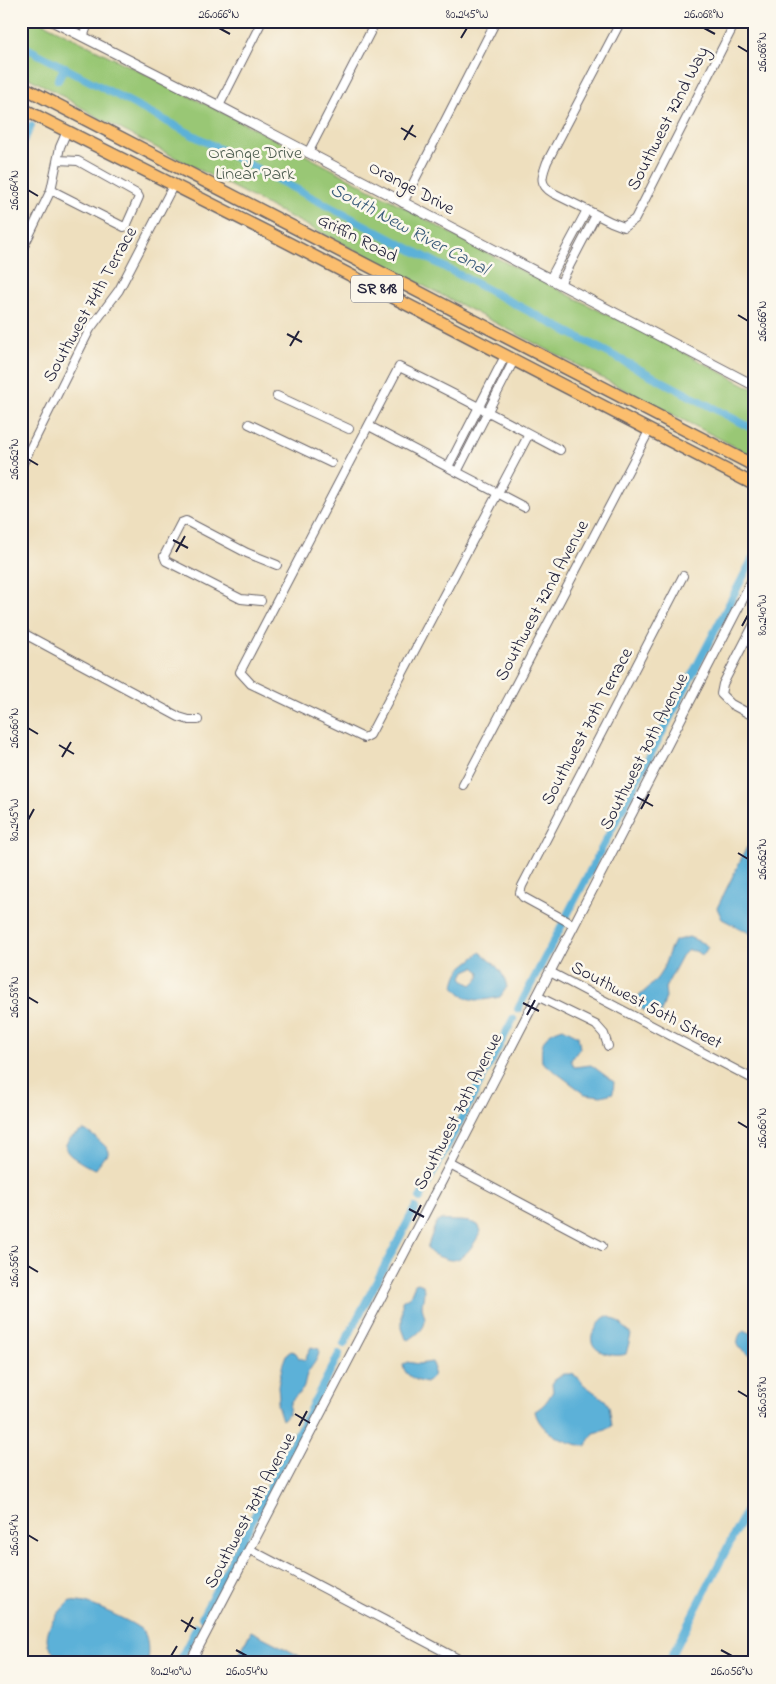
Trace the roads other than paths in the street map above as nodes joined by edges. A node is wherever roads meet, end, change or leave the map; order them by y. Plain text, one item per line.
1 (52, 21) edge
2 (89, 21) edge
3 (262, 21) edge
4 (376, 21) edge
5 (496, 21) edge
6 (621, 21) edge
7 (736, 21) edge
8 (83, 37) junction
9 (21, 86) edge
10 (219, 106) junction
11 (21, 108) edge
12 (67, 131) junction
13 (308, 153) junction
14 (58, 160) junction
15 (173, 164) junction
16 (152, 173) junction
17 (200, 178) junction
18 (174, 184) junction
19 (51, 190) junction
20 (402, 202) junction
21 (587, 210) junction
22 (596, 215) junction
23 (21, 252) edge
24 (550, 279) junction
25 (560, 284) junction
26 (510, 358) junction
27 (755, 386) edge
28 (277, 396) dead end
29 (479, 407) junction
30 (488, 412) junction
31 (249, 424) dead end
32 (369, 426) junction
33 (349, 429) dead end
34 (649, 431) junction
35 (529, 434) junction
36 (560, 450) dead end
37 (331, 463) dead end
38 (755, 466) edge
39 (21, 467) edge
40 (448, 467) junction
41 (457, 472) junction
42 (755, 485) edge
43 (498, 493) junction
44 (524, 507) dead end
45 (277, 566) dead end
46 (755, 575) edge
47 (683, 576) dead end
48 (261, 601) dead end
49 (755, 622) edge
50 (21, 632) edge
51 (755, 717) edge
52 (198, 720) dead end
53 (463, 785) dead end
54 (574, 925) junction
55 (550, 972) junction
56 (537, 996) junction
57 (608, 1046) dead end
58 (755, 1080) edge
59 (450, 1165) junction
60 (602, 1246) dead end
61 (249, 1549) junction
62 (190, 1663) edge
63 (466, 1663) edge

1 - 8 street, Orange Drive
2 - 8 street
3 - 10 street
4 - 13 street
5 - 20 street
6 - 21 street
7 - 22 street, Southwest 72nd Way
8 - 10 street, Orange Drive
9 - 15 main road, Griffin Road / SR 818
10 - 13 street, Orange Drive
11 - 12 main road, Griffin Road / SR 818
12 - 14 street
12 - 16 main road, Griffin Road / SR 818
13 - 20 street, Orange Drive
14 - 19 street
14 - 19 street
15 - 16 main road
15 - 17 main road, Griffin Road / SR 818
16 - 18 main road, Griffin Road / SR 818
17 - 18 main road
17 - 38 main road, Griffin Road / SR 818
18 - 26 main road, Griffin Road / SR 818
18 - 39 street, Southwest 74th Terrace
19 - 23 street
20 - 24 street, Orange Drive
21 - 22 street
21 - 24 street
22 - 25 street
24 - 25 street, Orange Drive
25 - 27 street, Orange Drive
26 - 29 street
26 - 30 street
26 - 34 main road, Griffin Road / SR 818
28 - 33 street
29 - 30 street
29 - 32 street
29 - 40 street
30 - 35 street
30 - 41 street
31 - 37 street
32 - 40 street
32 - 43 street
34 - 42 main road, Griffin Road / SR 818
34 - 53 street, Southwest 72nd Avenue
35 - 36 street
35 - 43 street
40 - 41 street
41 - 43 street
43 - 44 street
45 - 48 street
46 - 54 street, Southwest 70th Avenue
47 - 54 street, Southwest 70th Terrace
49 - 51 street
50 - 52 street
54 - 55 street, Southwest 70th Avenue
55 - 56 street, Southwest 70th Avenue
55 - 58 street, Southwest 50th Street
56 - 57 street
56 - 59 street, Southwest 70th Avenue
59 - 60 street
59 - 61 street, Southwest 70th Avenue
61 - 62 street, Southwest 70th Avenue
61 - 63 street

